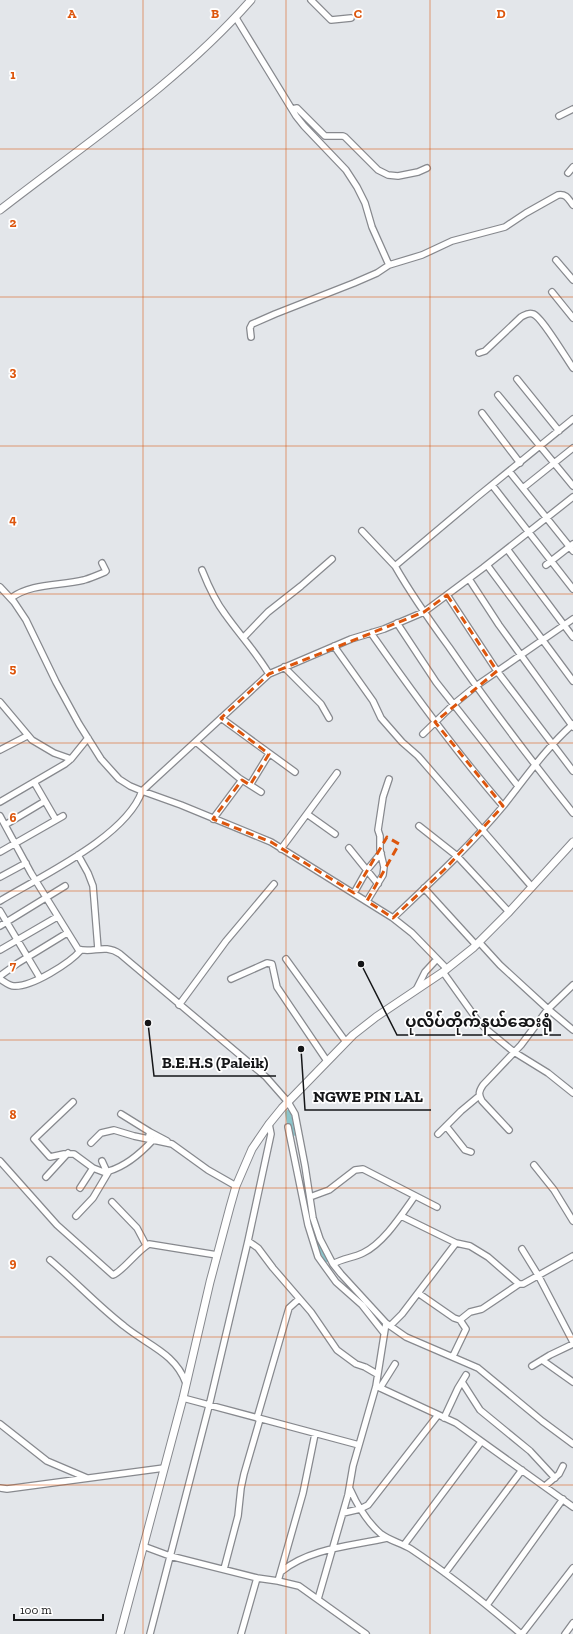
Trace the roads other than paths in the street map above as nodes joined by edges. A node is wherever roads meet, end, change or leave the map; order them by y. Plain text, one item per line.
1 (252, 0) edge
2 (311, 0) edge
3 (236, 18) junction
4 (351, 18) dead end
5 (292, 109) junction
6 (573, 109) edge
7 (559, 116) dead end
8 (573, 167) edge
9 (427, 168) dead end
10 (568, 173) dead end
11 (573, 205) edge
12 (0, 210) edge
13 (556, 260) dead end
14 (389, 265) junction
15 (573, 280) edge
16 (552, 292) dead end
17 (573, 318) edge
18 (251, 337) dead end
19 (479, 354) dead end
20 (573, 368) edge
21 (517, 379) dead end
22 (498, 395) dead end
23 (482, 413) dead end
24 (573, 419) edge
25 (559, 431) junction
26 (540, 446) junction
27 (573, 448) edge
28 (555, 462) junction
29 (520, 463) junction
30 (509, 471) junction
31 (492, 485) junction
32 (573, 486) edge
33 (523, 488) junction
34 (573, 497) edge
35 (547, 518) junction
36 (362, 531) dead end
37 (528, 532) junction
38 (572, 547) edge
39 (507, 549) junction
40 (332, 559) dead end
41 (102, 563) dead end
42 (548, 563) junction
43 (487, 565) junction
44 (395, 566) junction
45 (202, 570) dead end
46 (468, 579) junction
47 (0, 587) edge
48 (573, 589) edge
49 (447, 595) junction
50 (11, 598) junction
51 (424, 612) junction
52 (573, 619) edge
53 (397, 623) junction
54 (564, 625) junction
55 (371, 633) junction
56 (244, 637) junction
57 (573, 637) edge
58 (543, 640) junction
59 (334, 646) junction
60 (521, 655) junction
61 (284, 667) junction
62 (498, 671) junction
63 (268, 674) junction
64 (573, 681) edge
65 (476, 686) junction
66 (0, 702) edge
67 (454, 704) junction
68 (221, 718) junction
69 (329, 718) dead end
70 (435, 722) junction
71 (572, 726) edge
72 (423, 734) dead end
73 (27, 736) junction
74 (88, 738) junction
75 (196, 742) junction
76 (553, 744) junction
77 (0, 750) edge
78 (269, 754) junction
79 (71, 759) junction
80 (535, 765) junction
81 (573, 771) edge
82 (295, 772) dead end
83 (337, 772) dead end
84 (389, 779) dead end
85 (242, 780) junction
86 (34, 782) junction
87 (250, 785) junction
88 (518, 786) junction
89 (142, 791) junction
90 (261, 792) dead end
91 (45, 801) junction
92 (0, 802) edge
93 (503, 806) junction
94 (573, 813) edge
95 (307, 814) junction
96 (0, 816) edge
97 (63, 816) dead end
98 (213, 819) junction
99 (56, 820) junction
100 (4, 825) junction
101 (419, 826) dead end
102 (482, 829) junction
103 (335, 834) dead end
104 (573, 842) edge
105 (15, 844) junction
106 (349, 848) dead end
107 (281, 849) junction
108 (0, 852) edge
109 (381, 853) junction
110 (78, 855) junction
111 (456, 856) junction
112 (26, 863) junction
113 (367, 870) junction
114 (0, 877) edge
115 (35, 880) junction
116 (274, 884) dead end
117 (378, 884) junction
118 (66, 886) dead end
119 (532, 887) junction
120 (424, 888) junction
121 (354, 893) junction
122 (46, 898) junction
123 (0, 901) edge
124 (367, 901) junction
125 (0, 911) edge
126 (509, 912) junction
127 (57, 917) junction
128 (393, 918) junction
129 (7, 922) junction
130 (0, 926) edge
131 (67, 933) junction
132 (17, 940) junction
133 (477, 943) junction
134 (98, 949) junction
135 (0, 950) edge
136 (81, 950) junction
137 (27, 957) junction
138 (286, 959) dead end
139 (437, 959) junction
140 (445, 971) junction
141 (0, 976) edge
142 (40, 978) junction
143 (0, 979) edge
144 (231, 979) dead end
145 (573, 985) edge
146 (415, 991) junction
147 (179, 1005) junction
148 (548, 1009) junction
149 (573, 1030) edge
150 (346, 1042) junction
151 (514, 1052) junction
152 (327, 1061) junction
153 (573, 1093) edge
154 (479, 1096) junction
155 (73, 1102) dead end
156 (288, 1102) junction
157 (121, 1114) dead end
158 (269, 1124) junction
159 (446, 1126) junction
160 (288, 1127) dead end
161 (509, 1130) dead end
162 (150, 1132) junction
163 (438, 1134) dead end
164 (151, 1139) junction
165 (91, 1143) dead end
166 (169, 1143) junction
167 (471, 1152) dead end
168 (65, 1155) junction
169 (0, 1161) edge
170 (102, 1161) dead end
171 (534, 1165) dead end
172 (93, 1168) junction
173 (107, 1173) junction
174 (46, 1177) dead end
175 (236, 1186) junction
176 (80, 1188) dead end
177 (415, 1196) junction
178 (310, 1197) junction
179 (112, 1202) dead end
180 (437, 1207) dead end
181 (76, 1216) dead end
182 (401, 1216) junction
183 (573, 1221) edge
184 (248, 1241) junction
185 (456, 1243) junction
186 (146, 1245) junction
187 (522, 1249) dead end
188 (217, 1256) junction
189 (573, 1256) edge
190 (50, 1260) dead end
191 (333, 1264) junction
192 (538, 1275) junction
193 (342, 1277) junction
194 (519, 1284) junction
195 (340, 1287) junction
196 (418, 1293) junction
197 (299, 1299) junction
198 (460, 1320) junction
199 (388, 1325) junction
200 (384, 1332) junction
201 (573, 1343) edge
202 (453, 1356) junction
203 (542, 1360) junction
204 (395, 1364) dead end
205 (532, 1366) dead end
206 (377, 1374) junction
207 (466, 1375) dead end
208 (462, 1382) junction
209 (573, 1382) edge
210 (186, 1383) junction
211 (378, 1387) junction
212 (182, 1398) junction
213 (209, 1406) junction
214 (438, 1415) junction
215 (444, 1418) junction
216 (258, 1419) junction
217 (0, 1424) edge
218 (315, 1434) junction
219 (481, 1442) junction
220 (573, 1444) edge
221 (359, 1445) junction
222 (563, 1466) dead end
223 (164, 1468) junction
224 (522, 1470) junction
225 (87, 1478) junction
226 (554, 1478) junction
227 (545, 1486) junction
228 (0, 1488) edge
229 (350, 1489) junction
230 (563, 1499) junction
231 (573, 1506) edge
232 (360, 1510) junction
233 (344, 1513) junction
234 (387, 1538) junction
235 (404, 1545) junction
236 (143, 1546) junction
237 (333, 1549) junction
238 (170, 1556) junction
239 (573, 1568) edge
240 (224, 1569) junction
241 (281, 1571) junction
242 (445, 1573) junction
243 (257, 1578) junction
244 (278, 1581) junction
245 (318, 1599) junction
246 (487, 1605) junction
247 (573, 1622) edge
248 (120, 1634) edge
249 (150, 1634) edge
250 (241, 1634) edge
251 (366, 1634) edge
252 (521, 1634) edge
253 (565, 1634) edge

1 - 3 street
2 - 4 street
3 - 5 street
3 - 12 street
5 - 9 street
5 - 14 street
6 - 7 street
8 - 10 street
11 - 14 street
13 - 15 street
14 - 18 street
16 - 17 street
19 - 20 street
21 - 25 street
22 - 26 street
23 - 29 street
24 - 25 street
25 - 26 street
26 - 28 street
26 - 29 street
27 - 28 street
28 - 32 street
28 - 33 street
29 - 30 street
30 - 31 street
30 - 33 street
31 - 37 street
31 - 44 street
33 - 35 street
34 - 35 street
35 - 37 street
35 - 38 street
36 - 44 street
37 - 39 street
37 - 42 street
38 - 42 street
39 - 43 street
39 - 54 street
40 - 56 street
41 - 50 street
42 - 48 street
43 - 46 street
43 - 58 street
44 - 51 street
45 - 56 street
46 - 49 street
46 - 60 street
47 - 50 street
49 - 51 street
49 - 62 street
50 - 74 street
51 - 53 street
51 - 65 street
52 - 54 street
53 - 55 street
53 - 67 street
54 - 57 street
54 - 58 street
55 - 59 street
55 - 70 street
56 - 63 street
58 - 60 street
58 - 64 street
59 - 61 street
59 - 102 street
60 - 62 street
60 - 71 street
61 - 63 street
61 - 69 street
62 - 65 street
62 - 76 street
63 - 68 street
65 - 67 street
65 - 80 street
66 - 73 street
67 - 70 street
67 - 88 street
68 - 75 street
68 - 78 street
70 - 72 street
70 - 93 street
71 - 76 street
73 - 77 street
73 - 79 street
74 - 79 street
74 - 89 street
75 - 85 street
75 - 89 street
76 - 80 street
76 - 81 street
78 - 82 street
78 - 87 street
79 - 86 street
80 - 88 street
80 - 94 street
83 - 95 street
84 - 109 street
85 - 87 street
85 - 98 street
86 - 91 street
86 - 92 street
87 - 90 street
88 - 93 street
89 - 98 street
89 - 110 street
91 - 99 street
91 - 100 street
93 - 102 street
95 - 103 street
95 - 107 street
96 - 100 street
97 - 99 street
98 - 107 street
99 - 105 street
100 - 105 street
101 - 111 street
102 - 111 street
102 - 119 street
104 - 119 street
105 - 108 street
105 - 112 street
106 - 113 street
107 - 121 street
109 - 113 street
109 - 117 street
110 - 115 street
110 - 134 street
111 - 120 street
111 - 126 street
112 - 114 street
112 - 115 street
113 - 117 street
113 - 121 street
115 - 122 street
115 - 123 street
116 - 147 street
117 - 124 street
118 - 122 street
119 - 126 street
120 - 128 street
120 - 133 street
121 - 124 street
122 - 127 street
122 - 129 street
124 - 128 street
125 - 129 street
126 - 133 street
127 - 131 street
127 - 132 street
128 - 139 street
129 - 130 street
129 - 132 street
131 - 136 street
131 - 137 street
132 - 135 street
132 - 137 street
133 - 140 street
133 - 148 street
134 - 136 street
134 - 147 street
136 - 142 street
137 - 141 street
137 - 142 street
138 - 150 street
139 - 140 street
139 - 146 street
140 - 146 street
140 - 151 street
142 - 143 street
144 - 152 street
145 - 148 street
146 - 150 street
147 - 156 street
148 - 149 street
148 - 151 street
150 - 152 street
151 - 153 street
151 - 154 street
152 - 156 street
154 - 159 street
154 - 161 street
155 - 168 street
156 - 158 street
156 - 178 street
157 - 162 street
158 - 175 street
158 - 184 street
159 - 163 street
159 - 167 street
160 - 195 street
162 - 164 street
162 - 166 street
164 - 165 street
164 - 166 street
164 - 173 street
166 - 175 street
168 - 172 street
168 - 174 street
169 - 186 street
170 - 173 street
171 - 183 street
172 - 173 street
172 - 176 street
173 - 181 street
175 - 188 street
177 - 178 street
177 - 180 street
177 - 182 street
178 - 191 street
179 - 186 street
182 - 185 street
182 - 191 street
184 - 197 street
184 - 213 street
185 - 194 street
185 - 196 street
186 - 188 street
187 - 192 street
188 - 210 street
189 - 192 street
190 - 210 street
191 - 193 street
192 - 194 street
192 - 201 street
193 - 195 street
193 - 199 street
194 - 198 street
195 - 200 street
196 - 198 street
196 - 199 street
197 - 206 street
197 - 216 street
198 - 202 street
199 - 200 street
199 - 202 street
200 - 206 street
201 - 203 street
202 - 220 street
203 - 205 street
203 - 209 street
204 - 211 street
206 - 211 street
207 - 208 street
208 - 215 street
208 - 226 street
210 - 212 street
211 - 214 street
211 - 221 street
212 - 213 street
212 - 223 street
213 - 216 street
213 - 238 street
214 - 215 street
214 - 232 street
215 - 219 street
216 - 218 street
216 - 240 street
217 - 225 street
218 - 221 street
218 - 241 street
219 - 224 street
219 - 235 street
221 - 229 street
222 - 226 street
223 - 225 street
223 - 236 street
224 - 227 street
224 - 242 street
225 - 228 street
226 - 227 street
227 - 230 street
229 - 232 street
229 - 233 street
230 - 231 street
230 - 246 street
232 - 233 street
232 - 234 street
233 - 237 street
234 - 235 street
234 - 237 street
235 - 242 street
236 - 238 street
236 - 248 street
237 - 241 street
237 - 245 street
238 - 240 street
238 - 249 street
239 - 252 street
240 - 243 street
241 - 244 street
242 - 246 street
243 - 244 street
243 - 250 street
244 - 245 street
245 - 251 street
246 - 252 street
247 - 253 street

